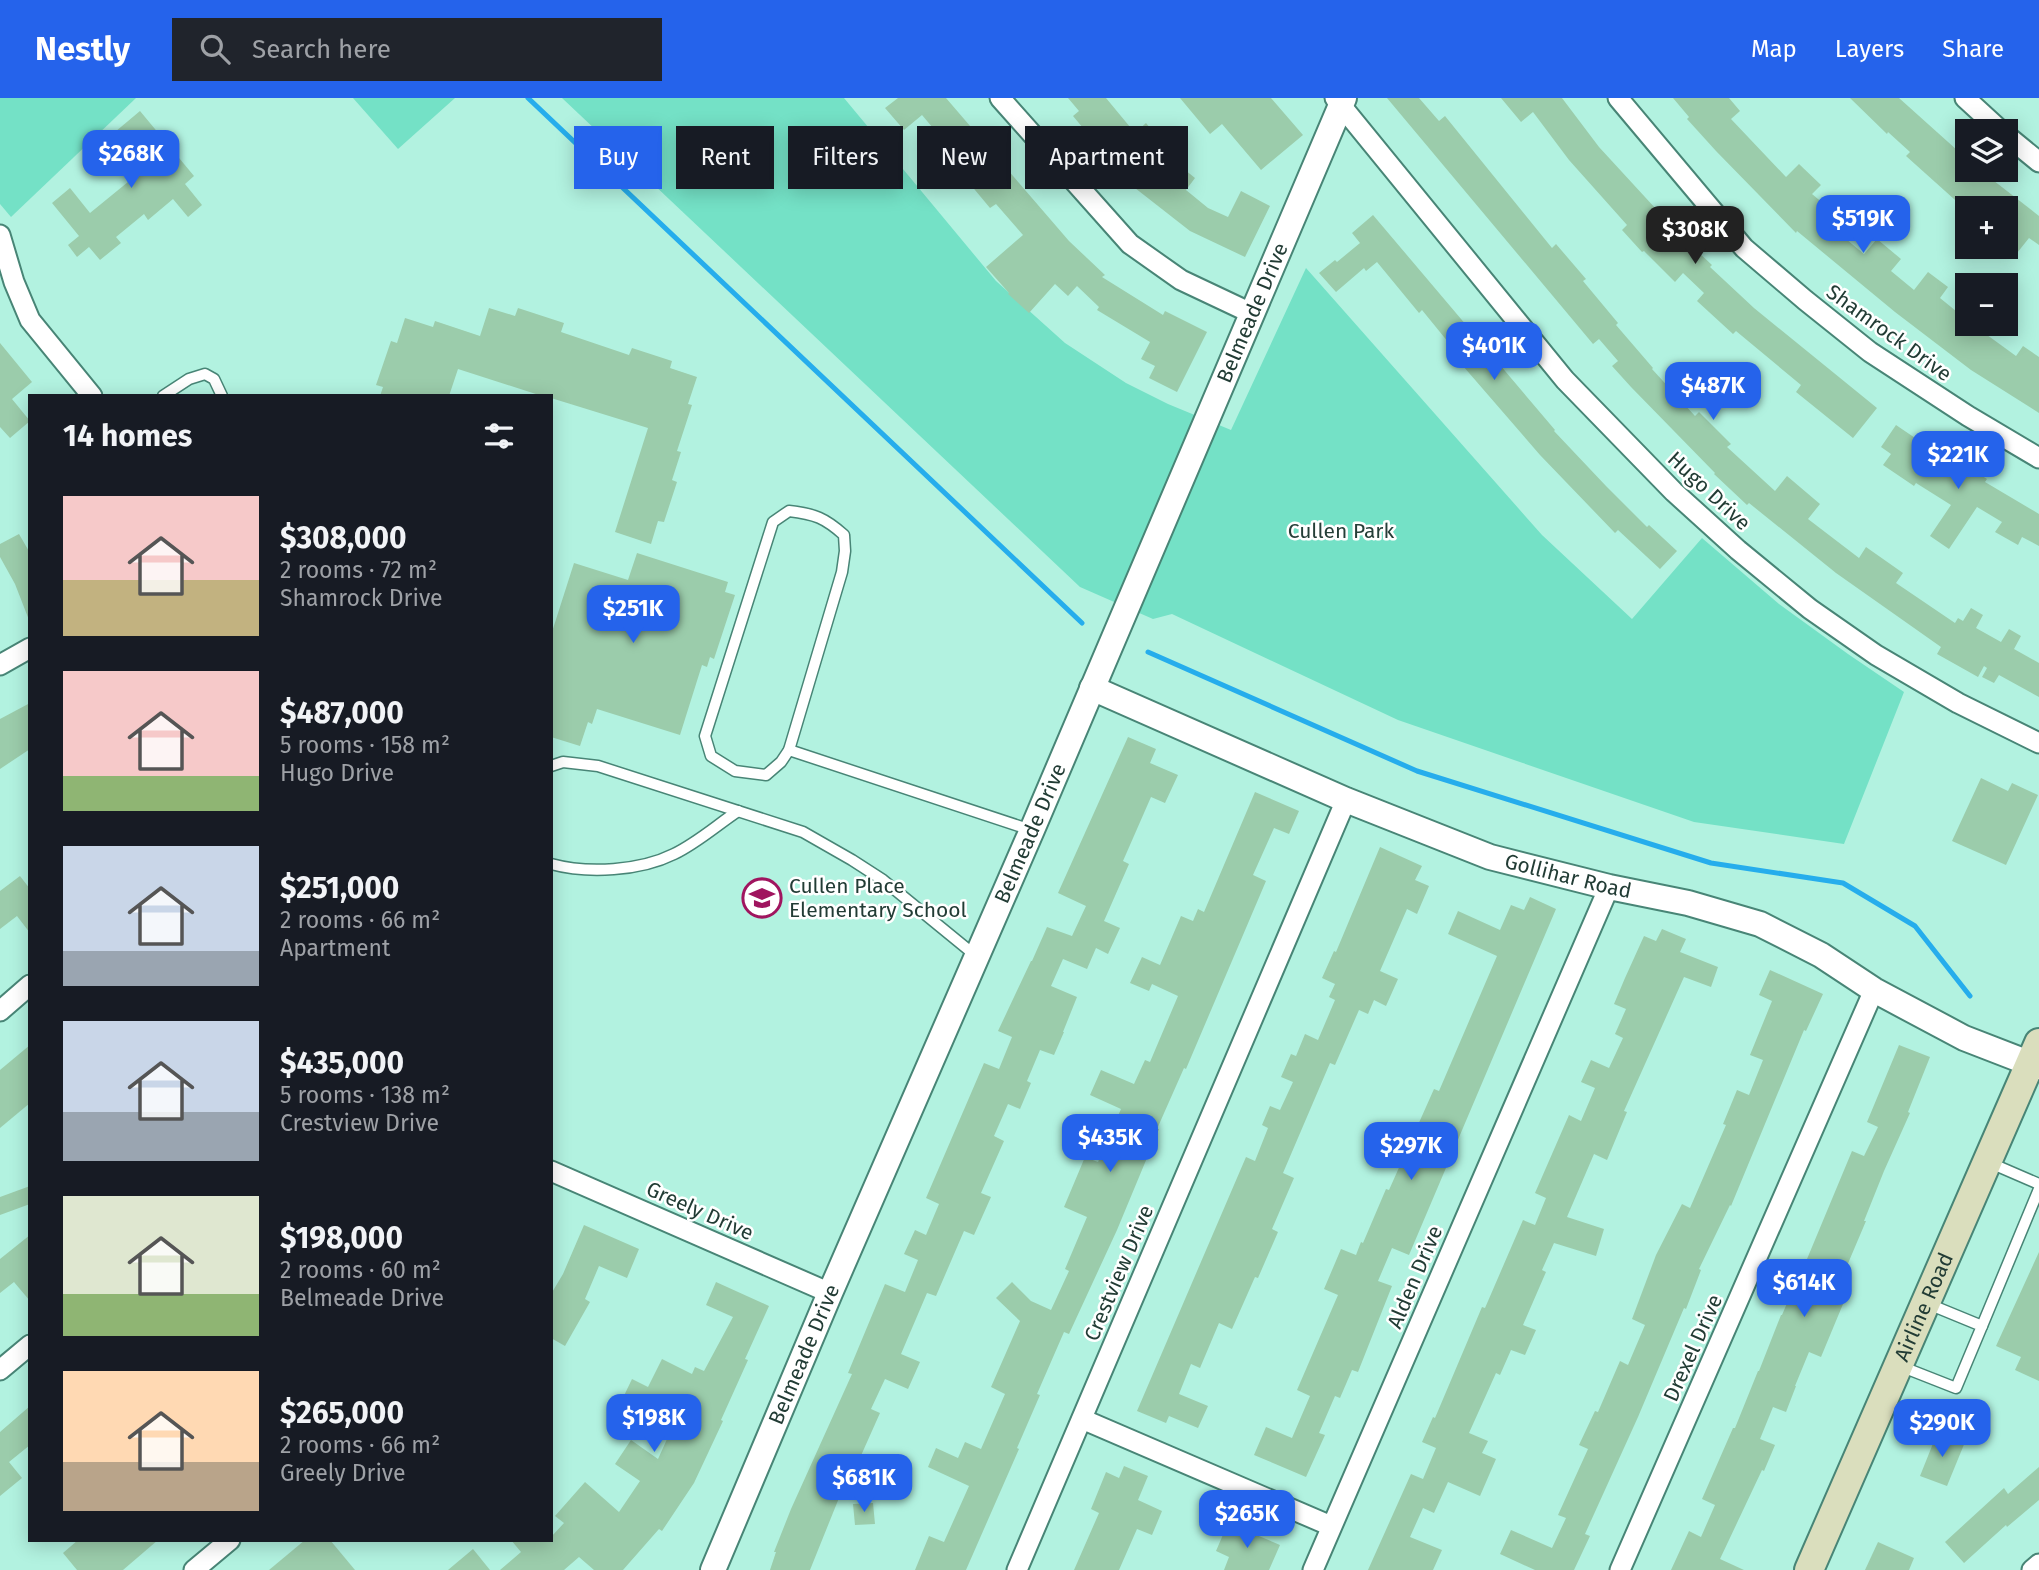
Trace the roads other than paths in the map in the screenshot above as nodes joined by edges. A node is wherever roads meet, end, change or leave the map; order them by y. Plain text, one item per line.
1 (1000, 98) edge
2 (1618, 98) edge
3 (1965, 98) edge
4 (1340, 101) edge
5 (1988, 119) edge
6 (2018, 145) edge
7 (2039, 162) edge
8 (0, 235) edge
9 (7, 285) edge
10 (1253, 314) junction
11 (90, 394) edge
12 (166, 394) edge
13 (221, 394) edge
14 (2039, 458) edge
15 (28, 649) edge
16 (0, 665) edge
17 (1092, 688) junction
18 (2039, 743) edge
19 (789, 750) junction
20 (553, 765) edge
21 (1346, 800) junction
22 (738, 811) junction
23 (1032, 830) junction
24 (553, 864) edge
25 (1609, 887) junction
26 (977, 956) junction
27 (28, 987) edge
28 (1874, 990) junction
29 (0, 1011) edge
30 (2036, 1058) edge
31 (1987, 1162) junction
32 (553, 1172) edge
33 (2039, 1184) edge
34 (2039, 1189) edge
35 (830, 1293) junction
36 (1926, 1303) junction
37 (1982, 1326) junction
38 (28, 1347) edge
39 (1899, 1365) junction
40 (0, 1370) edge
41 (1082, 1419) junction
42 (1331, 1526) junction
43 (228, 1542) edge
44 (2039, 1564) edge
45 (194, 1570) edge
46 (713, 1570) edge
47 (1017, 1570) edge
48 (1313, 1570) edge
49 (1620, 1570) edge
50 (1809, 1570) edge
51 (2032, 1570) edge

1 - 10 street
2 - 14 street, Shamrock Drive
3 - 5 street
4 - 10 street, Belmeade Drive
4 - 18 street, Hugo Drive
6 - 7 street
8 - 9 street
9 - 11 street
10 - 17 street, Belmeade Drive
12 - 13 lane
15 - 16 street
17 - 21 street, Gollihar Road
17 - 23 street, Belmeade Drive
19 - 19 lane
19 - 23 lane
20 - 22 lane
21 - 25 street, Gollihar Road
21 - 41 street, Crestview Drive
22 - 24 lane
22 - 26 lane
23 - 26 street, Belmeade Drive
25 - 28 street, Gollihar Road
25 - 42 street, Alden Drive
26 - 35 street, Belmeade Drive
27 - 29 street
28 - 30 street, Gollihar Road
28 - 49 street, Drexel Drive
30 - 31 main road, Airline Road
31 - 33 lane
31 - 36 main road, Airline Road
32 - 35 street, Greely Drive
34 - 37 lane
35 - 46 street, Belmeade Drive
36 - 37 lane
36 - 39 main road, Airline Road
37 - 39 lane
38 - 40 street
39 - 50 main road, Airline Road
41 - 42 street
41 - 47 street, Crestview Drive
42 - 48 street, Alden Drive
43 - 45 street
44 - 51 street

